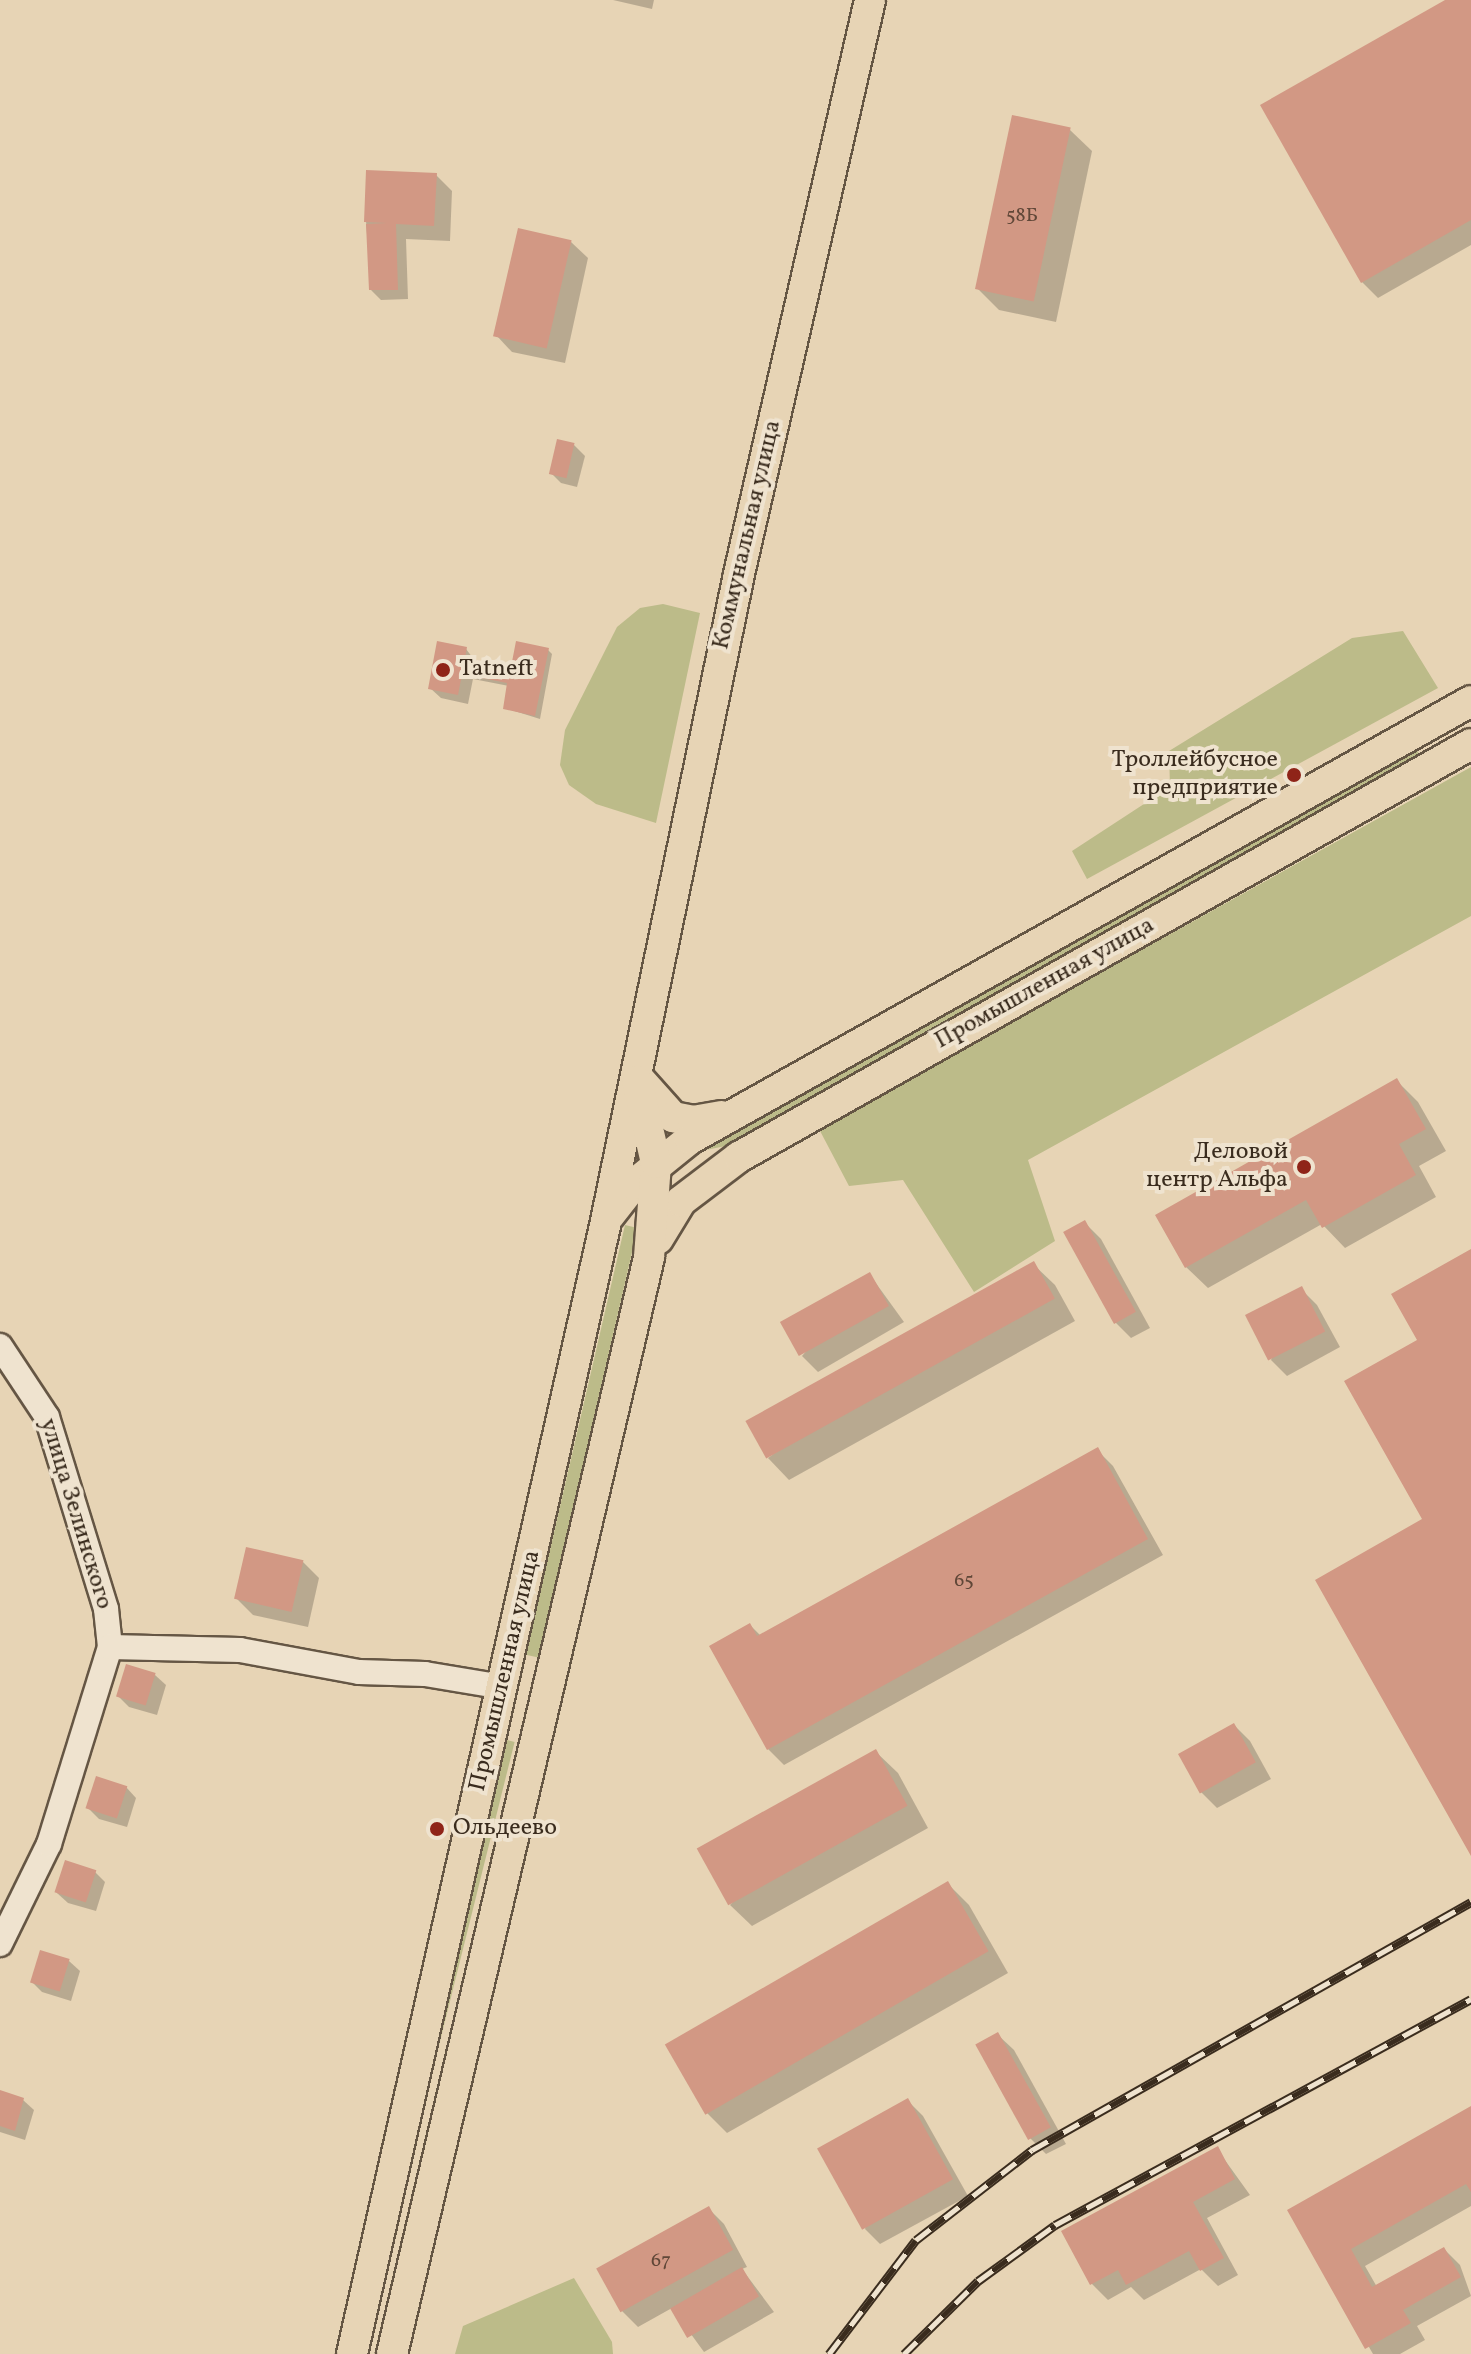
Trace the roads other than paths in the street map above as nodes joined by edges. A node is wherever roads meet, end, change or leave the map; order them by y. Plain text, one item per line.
1 (870, 0) edge
2 (1471, 701) edge
3 (1471, 744) edge
4 (635, 1071) junction
5 (741, 1110) junction
6 (656, 1163) junction
7 (699, 1183) junction
8 (606, 1221) junction
9 (649, 1257) junction
10 (0, 1346) edge
11 (110, 1647) junction
12 (503, 1687) junction
13 (544, 1697) junction
14 (0, 1944) edge
15 (365, 2294) junction
16 (403, 2303) junction
17 (352, 2354) edge
18 (392, 2354) edge

1 - 4 main road, Коммунальная улица
2 - 5 main road, Промышленная улица
3 - 7 main road, Промышленная улица
4 - 5 main road, Промышленная улица
4 - 6 main road, Промышленная улица
4 - 8 main road, Промышленная улица
5 - 6 main road, Промышленная улица
6 - 7 main road
6 - 8 main road, Промышленная улица
6 - 9 main road, Промышленная улица
7 - 9 main road, Промышленная улица
8 - 12 main road, Промышленная улица
9 - 13 main road, Промышленная улица
10 - 11 street, улица Зелинского
11 - 12 street
11 - 14 street
12 - 13 main road
12 - 15 main road, Промышленная улица
13 - 16 main road, Промышленная улица
15 - 16 main road
15 - 17 main road, Промышленная улица
16 - 18 main road, Промышленная улица

